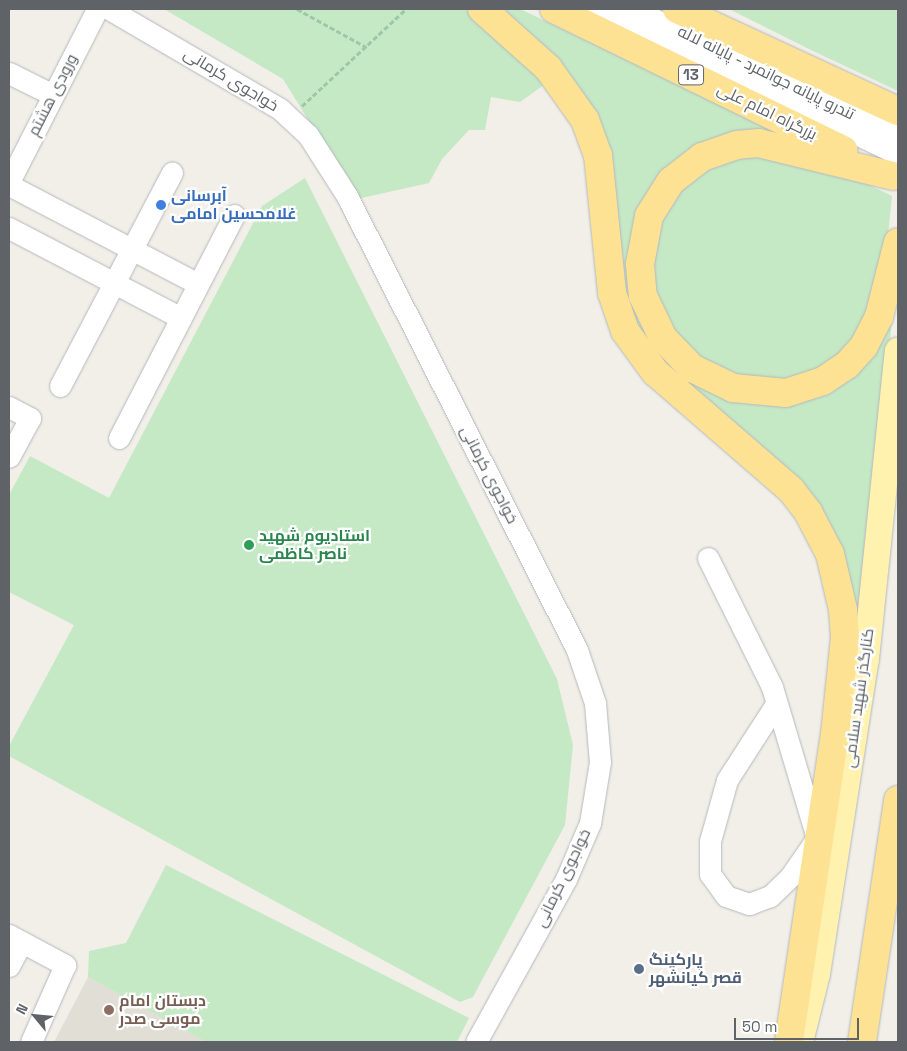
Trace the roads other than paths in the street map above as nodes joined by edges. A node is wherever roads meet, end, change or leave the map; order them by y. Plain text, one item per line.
1 (97, 9) edge
2 (110, 9) edge
3 (482, 9) edge
4 (554, 9) edge
5 (598, 9) edge
6 (633, 9) edge
7 (677, 9) edge
8 (712, 18) edge
9 (9, 73) edge
10 (53, 95) junction
11 (898, 111) edge
12 (872, 132) junction
13 (898, 136) edge
14 (897, 169) edge
15 (172, 173) dead end
16 (9, 184) edge
17 (234, 215) dead end
18 (9, 228) edge
19 (898, 242) edge
20 (132, 250) junction
21 (114, 283) junction
22 (198, 284) junction
23 (180, 318) junction
24 (898, 351) edge
25 (60, 386) dead end
26 (9, 407) edge
27 (119, 438) dead end
28 (9, 457) edge
29 (708, 558) dead end
30 (776, 704) junction
31 (898, 800) edge
32 (817, 838) junction
33 (15, 938) edge
34 (9, 966) edge
35 (31, 1042) edge
36 (476, 1042) edge
37 (789, 1042) edge
38 (800, 1042) edge
39 (862, 1042) edge

1 - 10 street, ورودی هشتم
2 - 36 street, خواجوی کرمانی
3 - 32 highway
4 - 14 highway, بزرگراه امام علی / 13
5 - 12 street
6 - 12 street, تندرو پایانه جوانمرد - پایانه لاله
7 - 8 highway
8 - 11 highway
9 - 10 street
10 - 16 street, ورودی هشتم
12 - 13 street, تندرو پایانه جوانمرد - پایانه لاله
12 - 14 street
14 - 19 highway
15 - 20 street
16 - 20 street
17 - 22 street
18 - 21 street
20 - 21 street
20 - 22 street
21 - 23 street
21 - 25 street
22 - 23 street
23 - 27 street
24 - 38 main road, کنارگذر شهید سلامی
26 - 28 street
29 - 30 street
30 - 32 street
30 - 32 street
31 - 39 highway
32 - 37 highway
33 - 34 street
33 - 35 street

